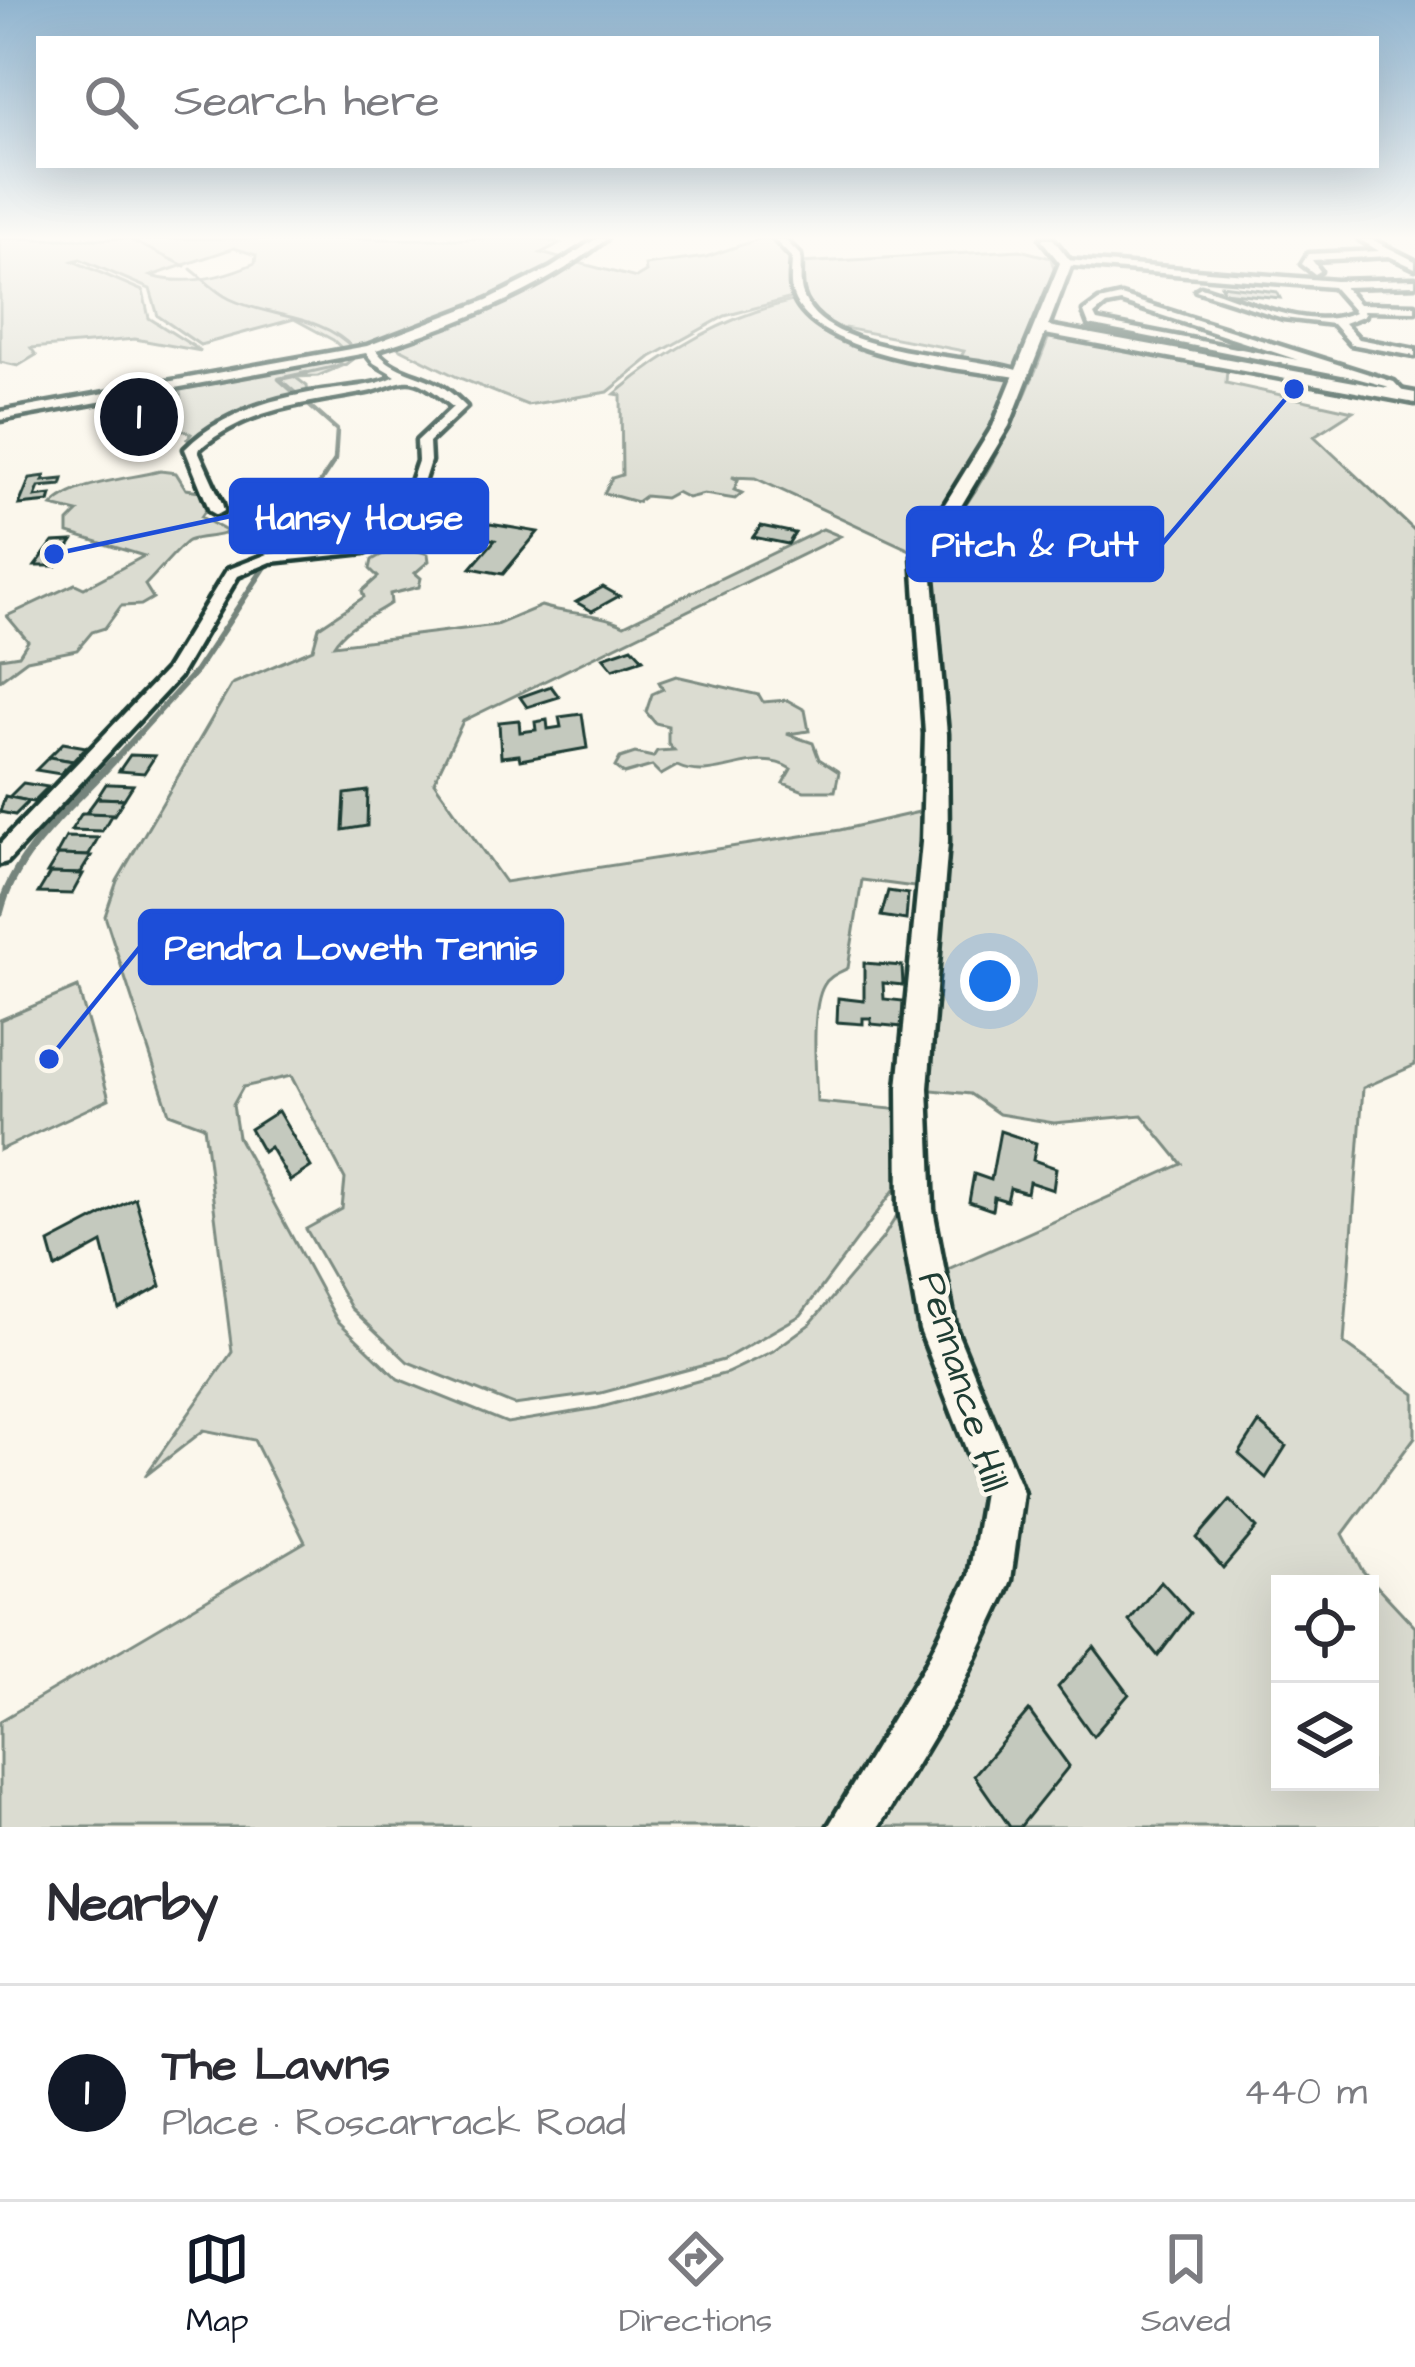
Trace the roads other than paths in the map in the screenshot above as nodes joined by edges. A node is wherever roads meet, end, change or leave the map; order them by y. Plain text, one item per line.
1 (433, 324) edge
2 (821, 324) edge
3 (1044, 324) edge
4 (1100, 324) edge
5 (1199, 324) edge
6 (1339, 324) edge
7 (1042, 329) junction
8 (369, 349) junction
9 (1415, 353) edge
10 (1353, 374) junction
11 (1024, 375) junction
12 (405, 376) junction
13 (1407, 397) edge
14 (0, 416) edge
15 (411, 506) junction
16 (217, 511) dead end
17 (456, 537) dead end
18 (0, 856) edge
19 (852, 1827) edge

1 - 8 street
2 - 11 street
3 - 7 street, Pennance Hill
4 - 10 street
5 - 10 street
6 - 9 street
7 - 11 street, Pennance Hill
7 - 13 street
8 - 12 street
8 - 14 street
10 - 13 street
11 - 19 street, Pennance Hill
12 - 15 street
12 - 16 street
15 - 17 street
15 - 18 street

